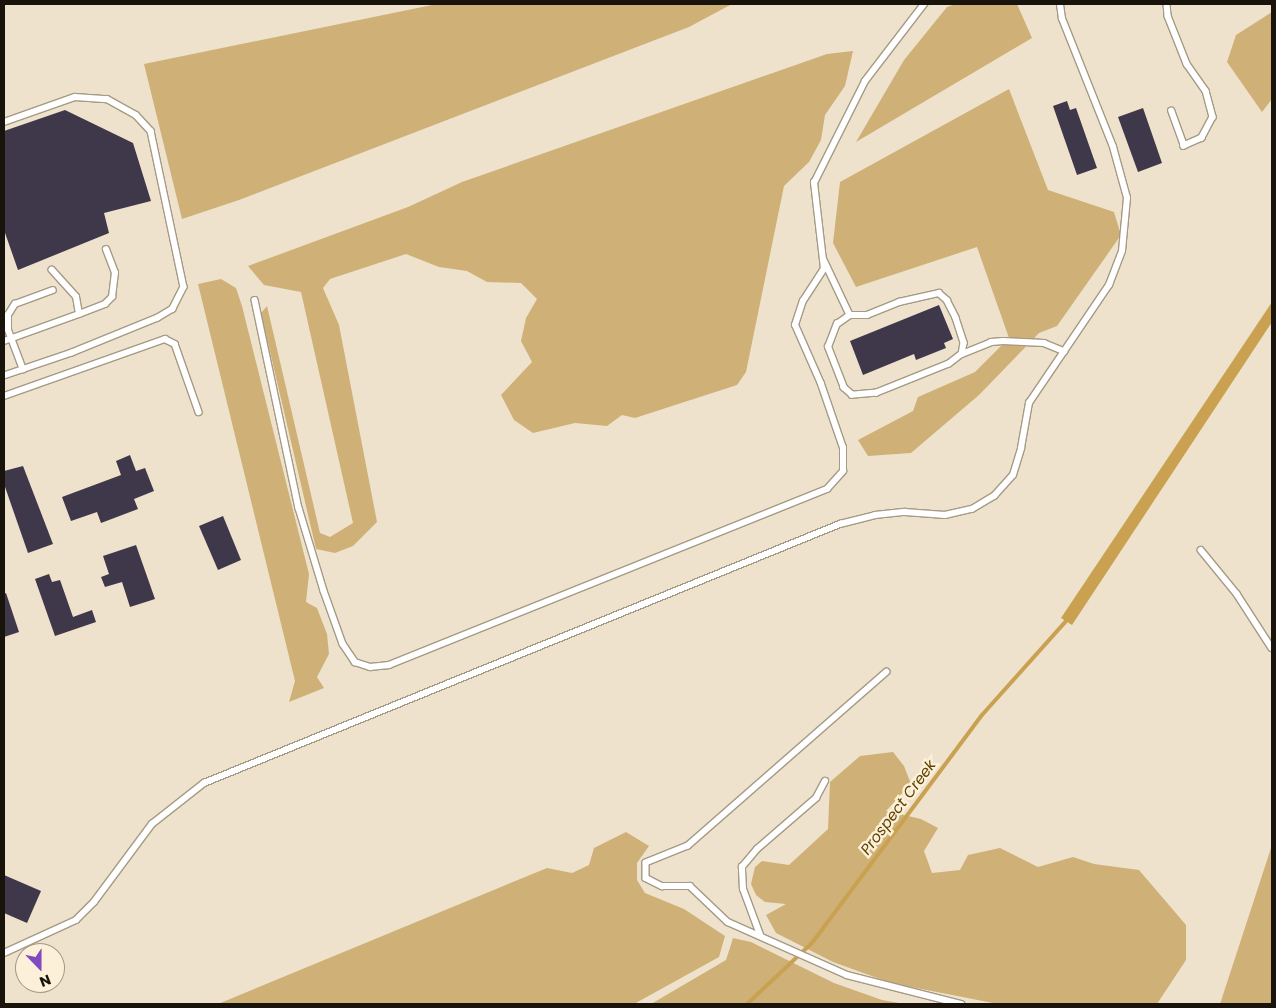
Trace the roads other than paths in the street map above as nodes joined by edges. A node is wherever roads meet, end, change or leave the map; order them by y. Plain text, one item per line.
1 (924, 4) edge
2 (1060, 4) edge
3 (1167, 4) edge
4 (1171, 111) dead end
5 (4, 122) edge
6 (106, 250) dead end
7 (823, 258) junction
8 (52, 270) dead end
9 (53, 290) dead end
10 (255, 300) dead end
11 (79, 314) junction
12 (850, 315) junction
13 (11, 338) junction
14 (4, 341) edge
15 (1064, 351) junction
16 (962, 354) junction
17 (23, 370) junction
18 (4, 376) edge
19 (4, 396) edge
20 (199, 412) dead end
21 (1201, 550) dead end
22 (1272, 648) edge
23 (888, 672) dead end
24 (824, 781) dead end
25 (760, 935) junction
26 (4, 953) edge
27 (961, 1004) edge

1 - 7 lane
2 - 15 lane
3 - 4 lane
5 - 17 lane
6 - 11 lane
7 - 10 lane
7 - 12 lane
8 - 11 lane
9 - 13 lane
11 - 13 lane
12 - 16 lane
12 - 16 lane
13 - 14 lane
13 - 17 lane
15 - 16 lane
15 - 26 lane
17 - 18 lane
19 - 20 lane
21 - 22 lane
23 - 25 lane
24 - 25 lane
25 - 27 lane

